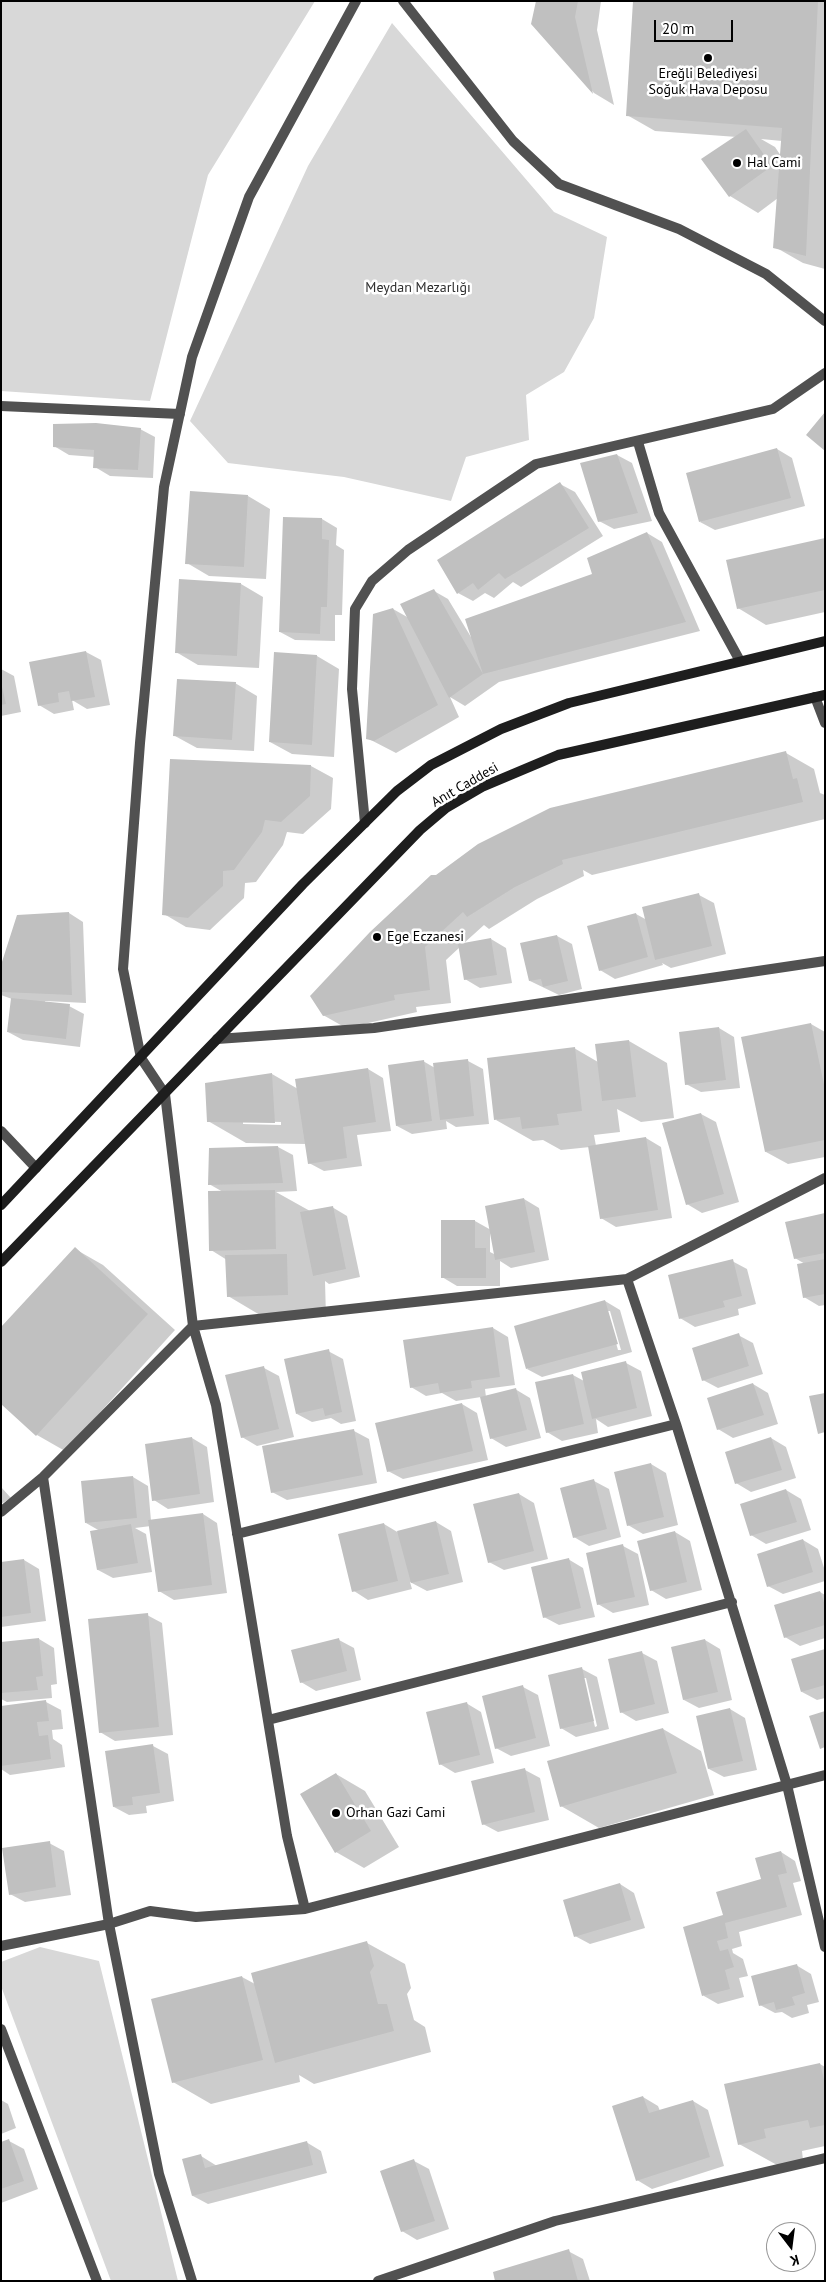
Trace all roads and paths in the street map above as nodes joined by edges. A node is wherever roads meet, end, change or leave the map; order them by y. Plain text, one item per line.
1 (356, 1) edge
2 (403, 1) edge
3 (825, 321) edge
4 (825, 374) edge
5 (1, 406) edge
6 (180, 414) junction
7 (638, 442) junction
8 (825, 641) edge
9 (740, 661) junction
10 (820, 696) edge
11 (825, 723) edge
12 (365, 822) junction
13 (825, 961) edge
14 (216, 1039) junction
15 (141, 1058) junction
16 (165, 1094) junction
17 (1, 1131) edge
18 (36, 1168) junction
19 (825, 1178) edge
20 (1, 1204) edge
21 (1, 1262) edge
22 (627, 1279) junction
23 (193, 1326) junction
24 (676, 1424) junction
25 (43, 1477) junction
26 (1, 1512) edge
27 (237, 1534) junction
28 (732, 1602) junction
29 (268, 1720) junction
30 (825, 1775) edge
31 (788, 1785) junction
32 (305, 1909) junction
33 (109, 1924) junction
34 (1, 1946) edge
35 (825, 1947) edge
36 (1, 2029) edge
37 (825, 2158) edge
38 (97, 2281) edge
39 (192, 2281) edge
40 (378, 2281) edge

1 - 6 street
2 - 3 street
4 - 7 street
5 - 6 street
6 - 15 street
7 - 9 street
7 - 12 street
8 - 9 main road
9 - 12 main road
10 - 11 street
10 - 14 main road, Anıt Caddesi
12 - 15 main road
13 - 14 street
14 - 16 main road, Anıt Caddesi
15 - 16 street
15 - 18 main road
16 - 21 main road, Anıt Caddesi
16 - 23 street
17 - 18 street
18 - 20 main road
19 - 22 street
22 - 23 street
22 - 24 street
23 - 25 street
23 - 27 street
24 - 27 street
24 - 28 street
25 - 26 street
25 - 33 street
27 - 29 street
28 - 29 street
28 - 31 street
29 - 32 street
30 - 31 street
31 - 32 street
31 - 35 street
32 - 33 street
33 - 34 street
33 - 39 street
36 - 38 street
37 - 40 street

